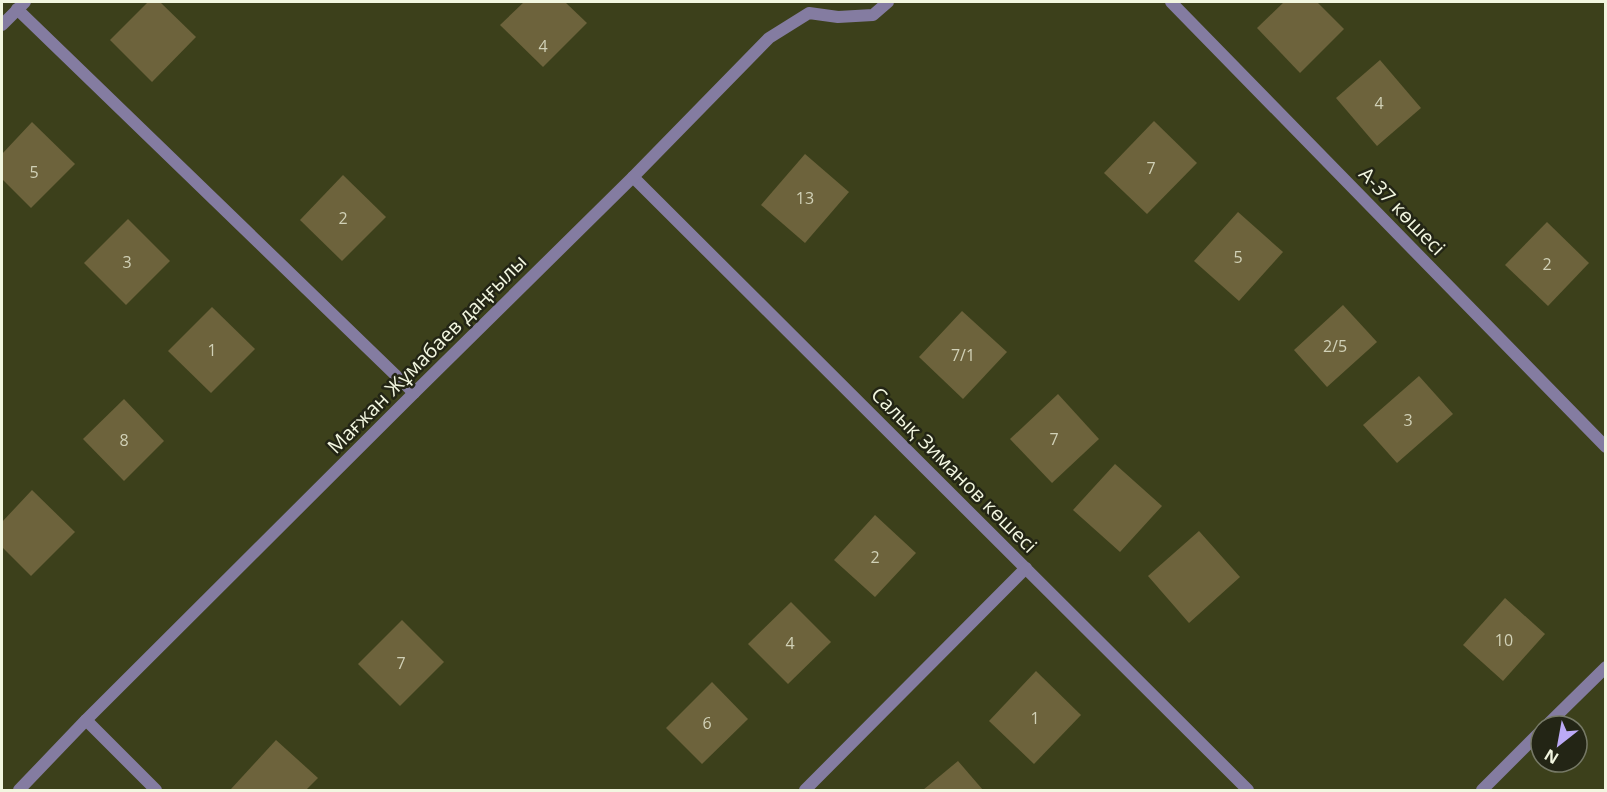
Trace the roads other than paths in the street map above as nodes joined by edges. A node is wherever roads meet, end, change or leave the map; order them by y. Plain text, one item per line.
1 (888, 2) edge
2 (1171, 2) edge
3 (21, 5) edge
4 (2, 25) edge
5 (633, 177) junction
6 (414, 393) junction
7 (1605, 447) edge
8 (1026, 568) junction
9 (1605, 667) edge
10 (1558, 714) edge
11 (86, 720) junction
12 (1529, 743) edge
13 (19, 790) edge
14 (156, 790) edge
15 (806, 790) edge
16 (1248, 790) edge
17 (1482, 790) edge

1 - 5 street, Мағжан Жұмабаев даңғылы
2 - 7 street, А-37 көшесі
3 - 4 street
3 - 6 street
5 - 6 street, Мағжан Жұмабаев даңғылы
5 - 8 street, Салық Зиманов көшесі
6 - 11 street, Мағжан Жұмабаев даңғылы
8 - 15 street
8 - 16 street, Салық Зиманов көшесі
9 - 10 street
11 - 13 street, Мағжан Жұмабаев даңғылы
11 - 14 street
12 - 17 street

